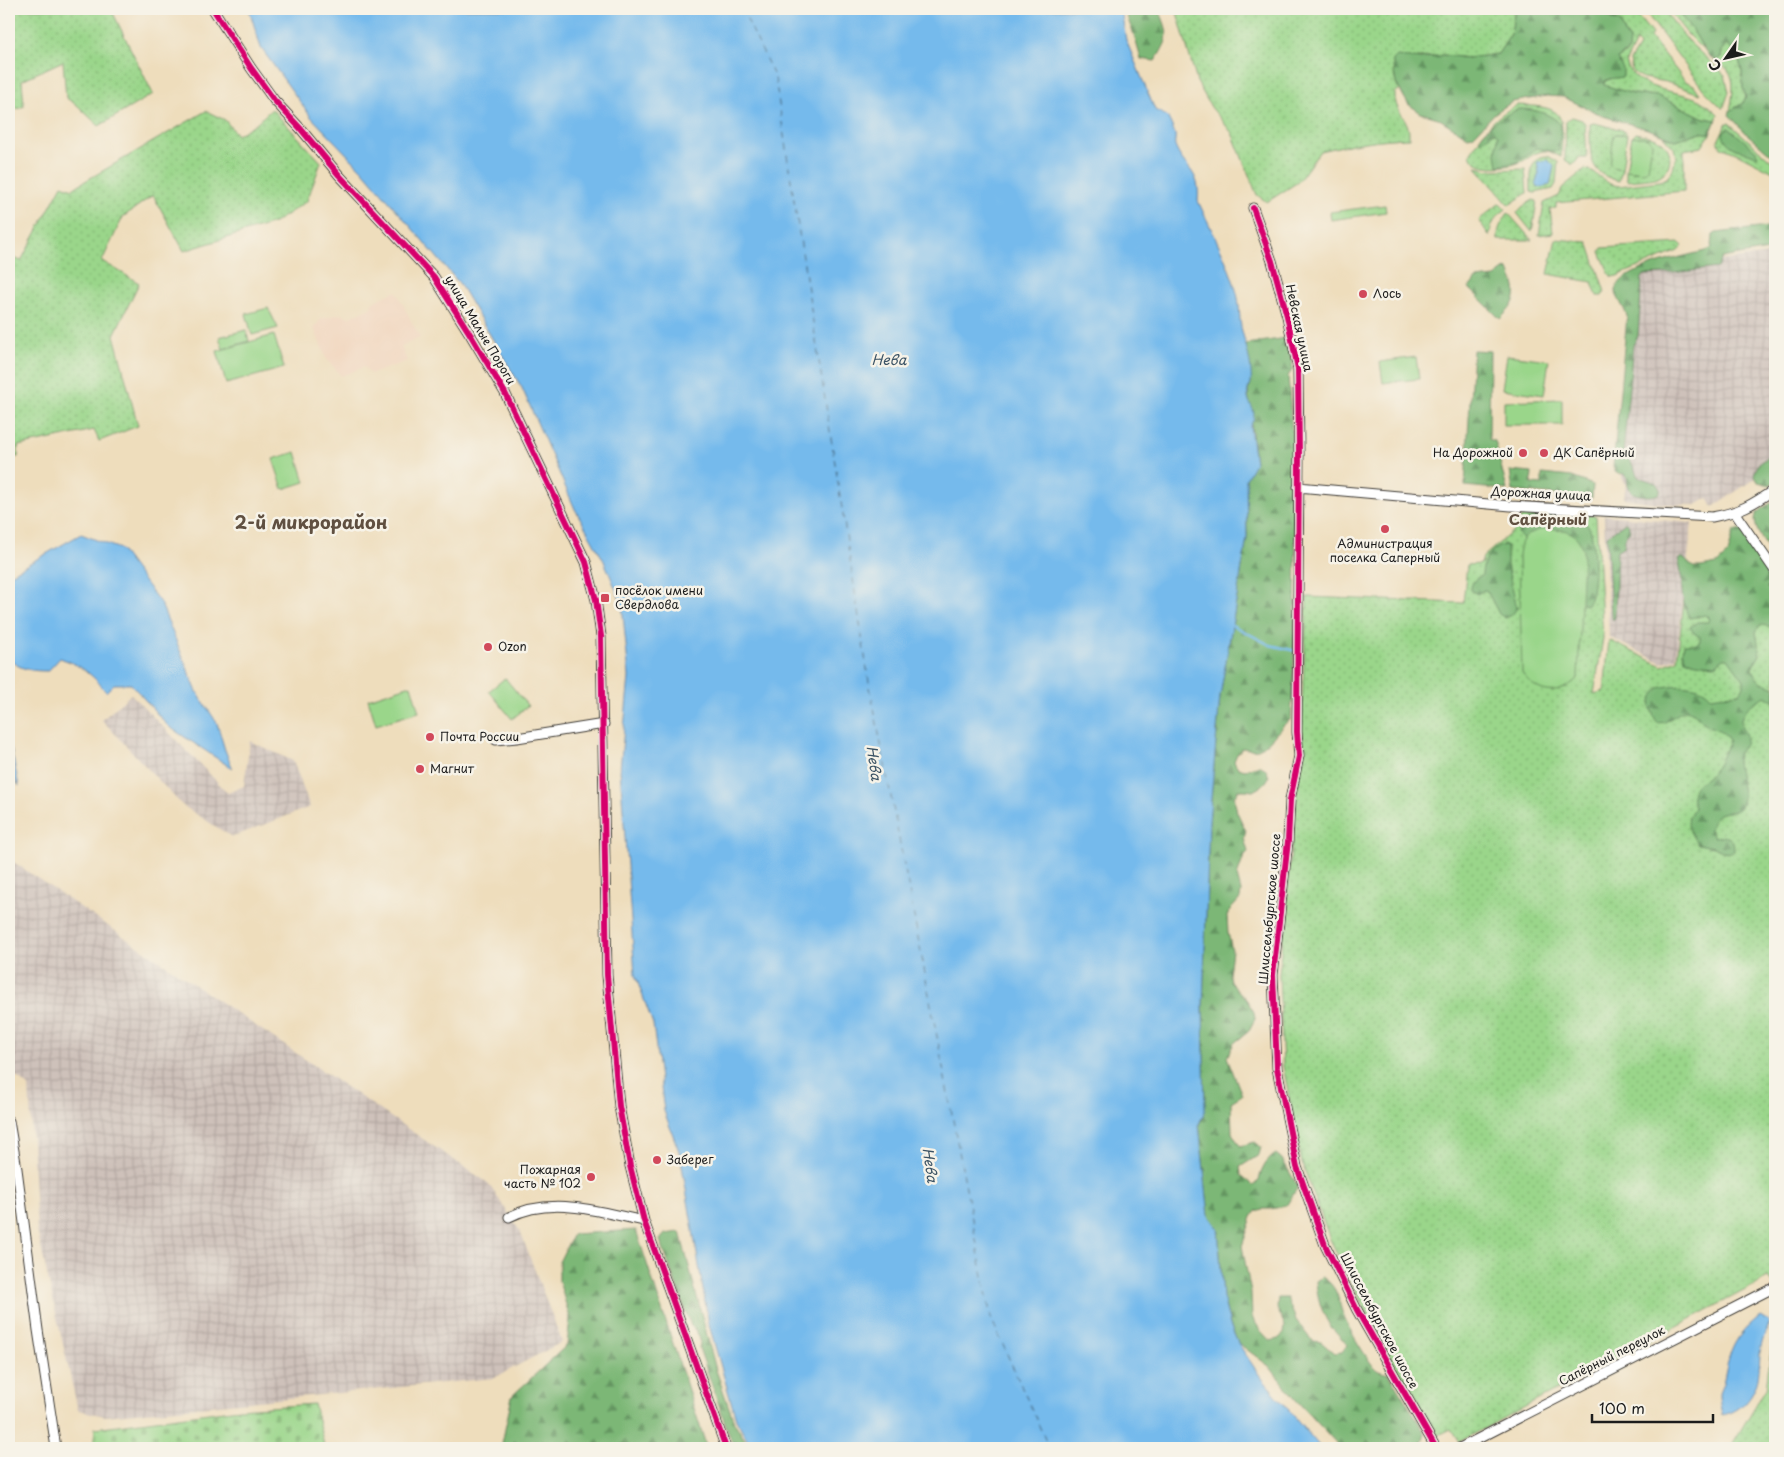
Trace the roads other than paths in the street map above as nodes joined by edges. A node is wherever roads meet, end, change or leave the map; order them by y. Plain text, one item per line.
1 (213, 9) edge
2 (1253, 208) dead end
3 (1298, 487) junction
4 (1775, 489) edge
5 (1735, 513) junction
6 (1775, 571) edge
7 (604, 724) junction
8 (496, 740) dead end
9 (9, 1122) edge
10 (509, 1216) dead end
11 (644, 1221) junction
12 (1775, 1286) edge
13 (56, 1448) edge
14 (726, 1448) edge
15 (1436, 1448) edge
16 (1460, 1448) edge

1 - 7 street, улица Малые Пороги
2 - 3 street, Невская улица
3 - 5 street, Дорожная улица
3 - 15 street, Шлиссельбургское шоссе
4 - 5 street, Дорожная улица
5 - 6 street
7 - 8 street
7 - 11 street, улица Малые Пороги
9 - 13 street
10 - 11 street
11 - 14 street, улица Малые Пороги
12 - 16 street, Сапёрный переулок

